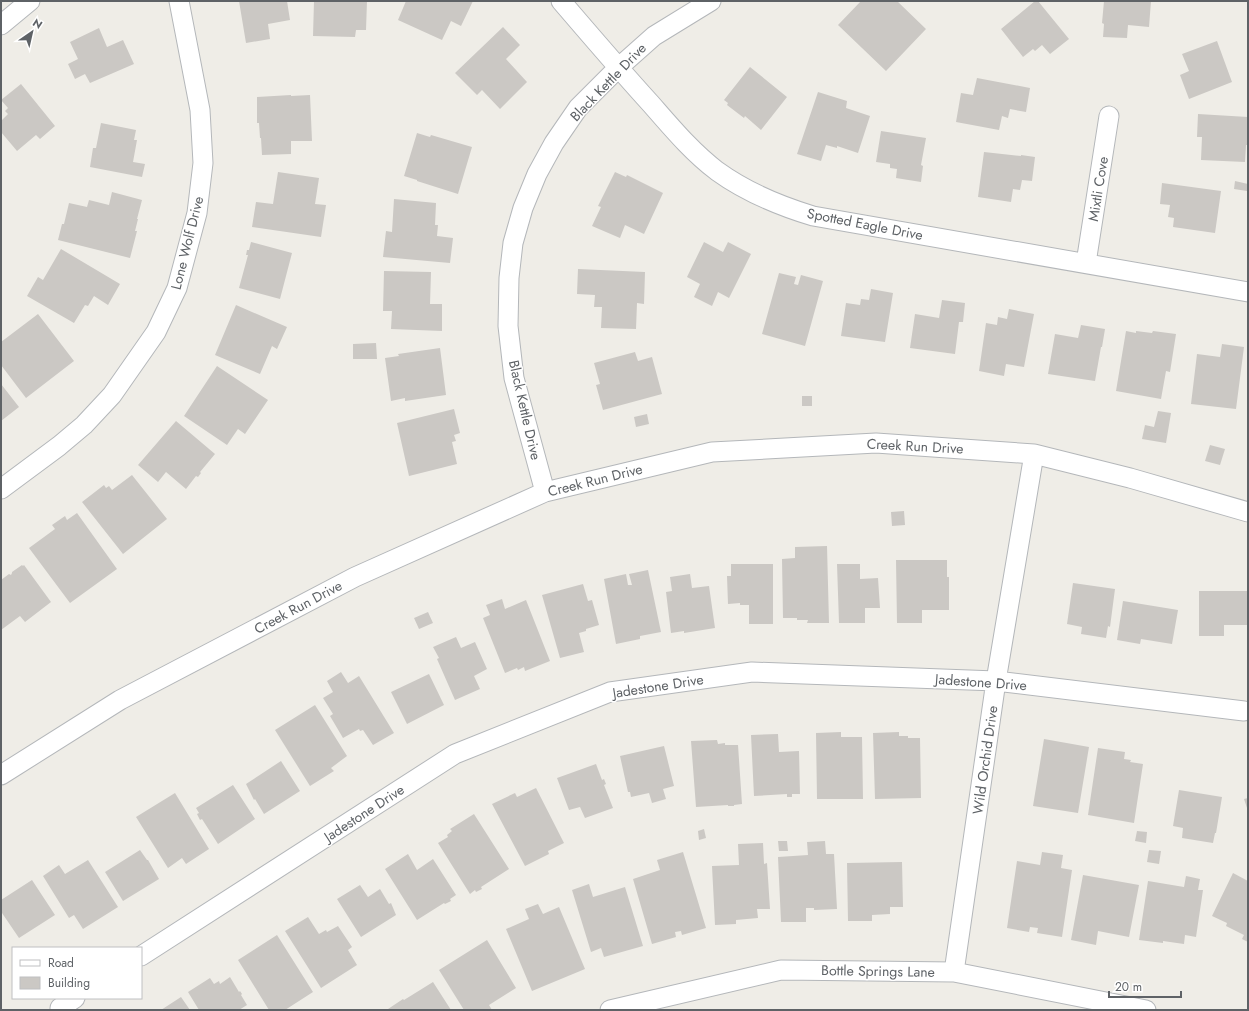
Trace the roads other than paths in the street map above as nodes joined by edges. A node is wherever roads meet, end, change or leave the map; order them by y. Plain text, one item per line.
1 (30, 1) edge
2 (179, 1) edge
3 (561, 1) edge
4 (710, 1) edge
5 (1, 25) edge
6 (618, 68) junction
7 (1109, 116) dead end
8 (1086, 263) junction
9 (1248, 292) edge
10 (1034, 454) junction
11 (1, 489) edge
12 (545, 492) junction
13 (1248, 512) edge
14 (996, 681) junction
15 (1244, 711) dead end
16 (1, 775) edge
17 (142, 955) edge
18 (954, 972) junction
19 (610, 1010) edge
20 (1146, 1010) edge

1 - 5 street
2 - 11 street, Lone Wolf Drive
3 - 6 street, Spotted Eagle Drive
4 - 6 street, Black Kettle Drive
6 - 8 street, Spotted Eagle Drive
6 - 12 street, Black Kettle Drive
7 - 8 street, Mixtli Cove
8 - 9 street, Spotted Eagle Drive
10 - 12 street, Creek Run Drive
10 - 13 street, Creek Run Drive
10 - 14 street, Wild Orchid Drive
12 - 16 street, Creek Run Drive
14 - 15 street, Jadestone Drive
14 - 17 street, Jadestone Drive
14 - 18 street, Wild Orchid Drive
18 - 19 street, Bottle Springs Lane
18 - 20 street, Bottle Springs Lane

